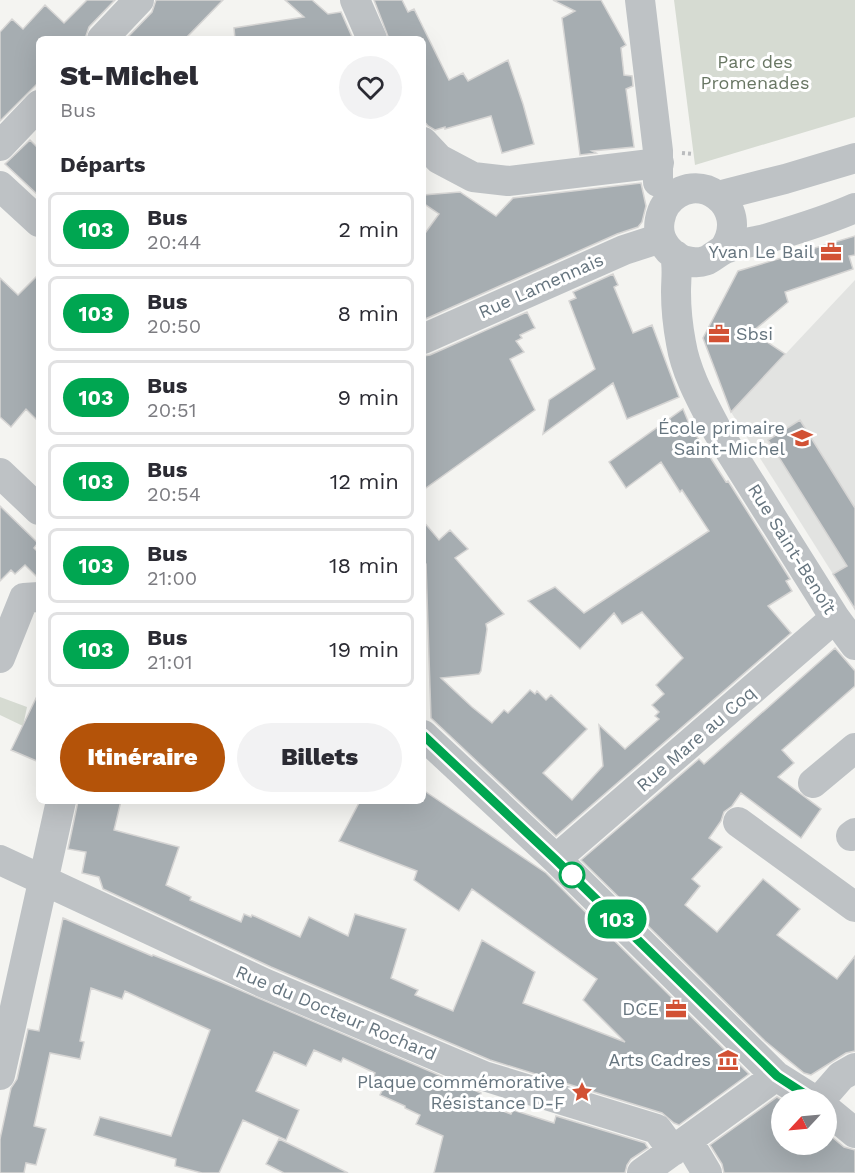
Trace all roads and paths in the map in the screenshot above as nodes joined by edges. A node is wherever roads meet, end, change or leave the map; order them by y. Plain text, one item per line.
1 (139, 0) edge
2 (355, 0) edge
3 (640, 0) edge
4 (105, 36) edge
5 (371, 36) edge
6 (36, 108) edge
7 (426, 145) edge
8 (0, 146) edge
9 (855, 158) edge
10 (659, 163) junction
11 (0, 186) edge
12 (714, 200) junction
13 (665, 205) junction
14 (855, 208) edge
15 (36, 219) edge
16 (690, 251) junction
17 (426, 338) edge
18 (0, 473) edge
19 (36, 507) edge
20 (36, 597) edge
21 (846, 626) edge
22 (0, 658) edge
23 (426, 738) edge
24 (855, 748) edge
25 (813, 783) dead end
26 (60, 804) edge
27 (738, 822) dead end
28 (0, 860) edge
29 (556, 860) junction
30 (43, 880) junction
31 (855, 907) edge
32 (855, 1068) edge
33 (0, 1075) edge
34 (777, 1076) junction
35 (797, 1089) edge
36 (830, 1089) edge
37 (837, 1118) edge
38 (855, 1133) edge
39 (680, 1146) junction
40 (642, 1173) edge
41 (707, 1173) edge

1 - 4 street
2 - 5 street
3 - 10 street
6 - 8 street
7 - 10 street
9 - 12 street
10 - 12 street
10 - 13 street
11 - 15 street
12 - 13 street
12 - 16 street
13 - 16 street
14 - 16 street, Rue Lamennais
16 - 17 street, Rue Lamennais
16 - 21 street, Rue Saint-Benoît
18 - 19 street
20 - 22 street
21 - 29 street, Rue Mare au Coq
23 - 29 street
24 - 25 street
26 - 30 street
27 - 31 street
28 - 30 street, Rue du Docteur Rochard
29 - 34 street
30 - 33 street
30 - 39 street, Rue du Docteur Rochard
32 - 36 street
34 - 35 street
34 - 39 street
37 - 38 street
39 - 40 street
39 - 41 street, Rue du Docteur Rochard

